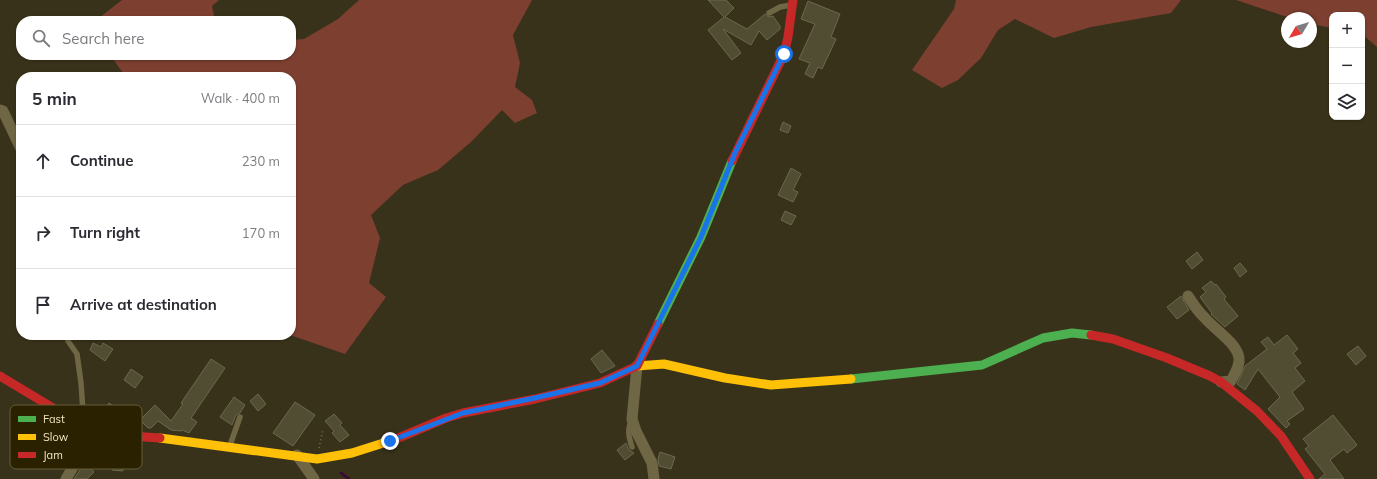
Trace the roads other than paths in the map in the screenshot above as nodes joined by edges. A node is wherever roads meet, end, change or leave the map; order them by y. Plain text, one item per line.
1 (793, 2) edge
2 (769, 13) dead end
3 (0, 110) edge
4 (16, 138) edge
5 (1188, 296) dead end
6 (68, 340) edge
7 (637, 366) junction
8 (0, 376) edge
9 (1221, 382) junction
10 (48, 405) edge
11 (83, 405) edge
12 (240, 417) dead end
13 (632, 419) junction
14 (142, 437) edge
15 (632, 447) dead end
16 (229, 448) junction
17 (297, 455) junction
18 (72, 469) edge
19 (1310, 475) edge
20 (66, 479) edge
21 (314, 479) edge
22 (654, 479) edge

1 - 2 lane
1 - 7 street
3 - 4 street
5 - 9 street
6 - 11 lane
7 - 9 street
7 - 13 street
7 - 17 street
8 - 10 street
9 - 19 street
12 - 16 lane
13 - 15 lane
13 - 22 street
14 - 16 street
16 - 17 street
17 - 21 street
18 - 20 street

